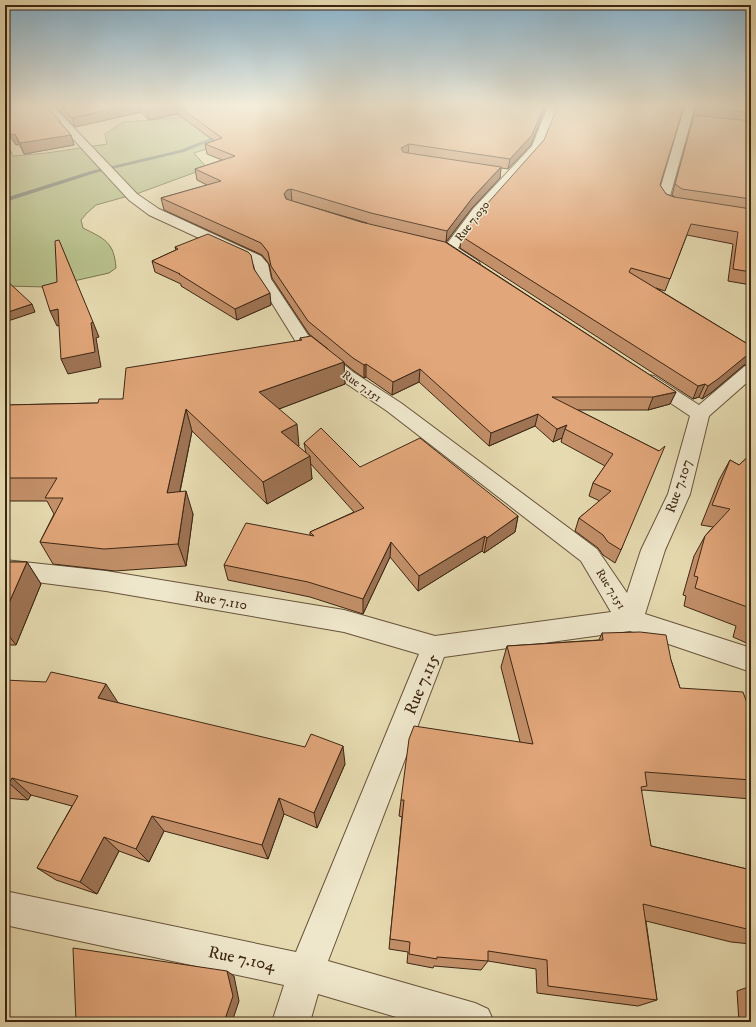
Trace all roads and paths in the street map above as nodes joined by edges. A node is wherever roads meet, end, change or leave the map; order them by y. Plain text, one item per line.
1 (93, 154) edge
2 (531, 154) edge
3 (678, 154) edge
4 (497, 173) edge
5 (512, 175) junction
6 (698, 208) edge
7 (435, 246) edge
8 (450, 249) junction
9 (482, 270) edge
10 (634, 370) edge
11 (751, 370) edge
12 (700, 414) junction
13 (5, 569) edge
14 (630, 620) junction
15 (435, 647) junction
16 (751, 660) edge
17 (5, 908) edge
18 (306, 972) junction
19 (290, 1022) edge
20 (475, 1022) edge

1 - 14 street, Rue 7.151
2 - 5 street, Rue 7.030
3 - 6 street
4 - 5 street
5 - 8 street, Rue 7.030
7 - 8 street
8 - 9 street, Rue 7.030
10 - 12 street
11 - 12 street
12 - 14 street, Rue 7.107
13 - 15 street, Rue 7.110
14 - 15 street, Rue 7.115
14 - 16 street, Rue 7.115
15 - 18 street, Rue 7.115
17 - 18 street, Rue 7.104
18 - 19 street, Rue 7.115
18 - 20 street, Rue 7.104

